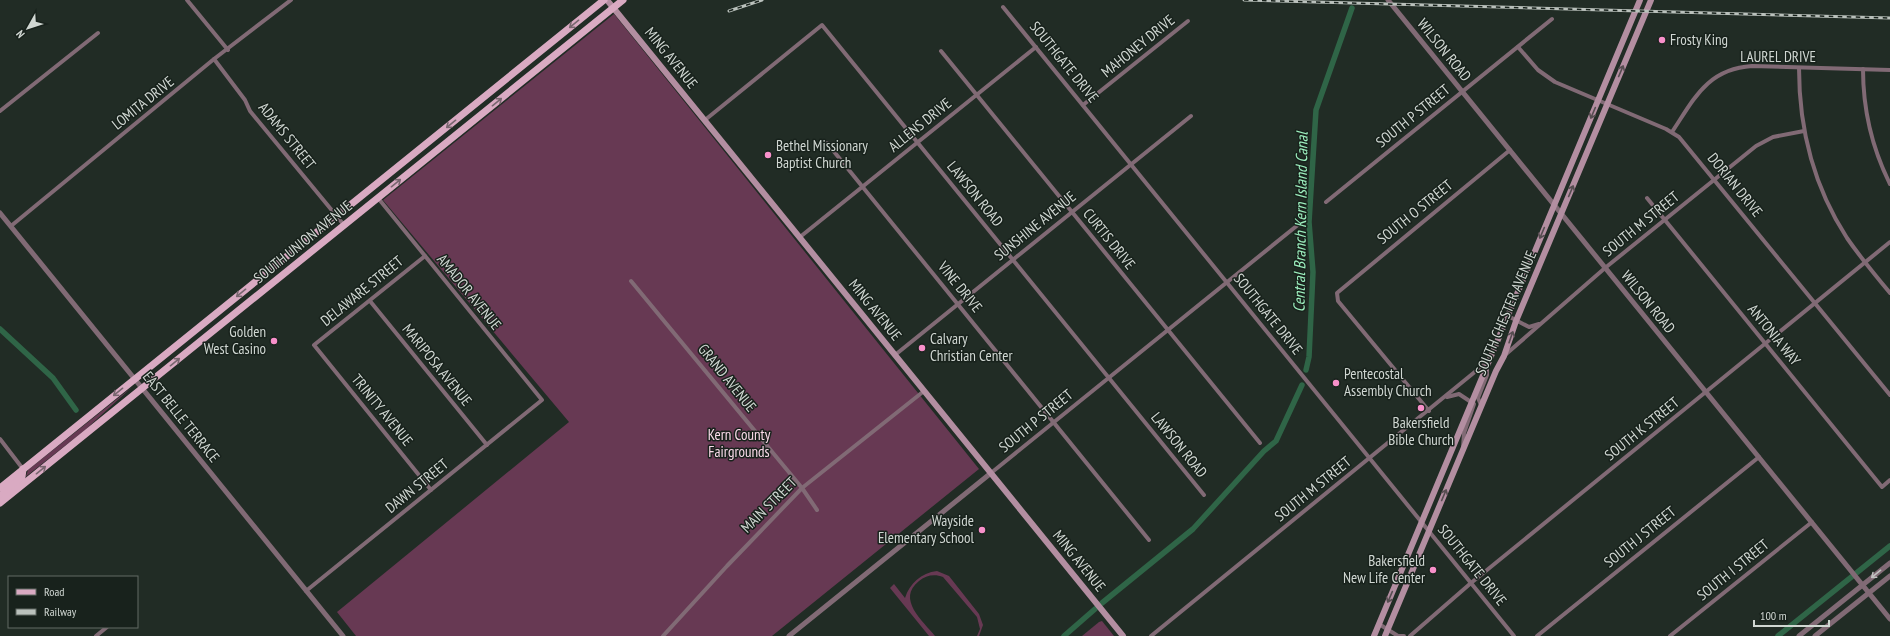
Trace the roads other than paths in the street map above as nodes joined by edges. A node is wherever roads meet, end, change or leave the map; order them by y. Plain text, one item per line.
1 (187, 0) edge
2 (291, 0) edge
3 (606, 0) edge
4 (623, 0) edge
5 (1388, 0) edge
6 (1640, 0) edge
7 (1651, 0) edge
8 (1003, 7) dead end
9 (614, 8) junction
10 (1552, 19) dead end
11 (1188, 21) dead end
12 (98, 33) dead end
13 (1518, 46) junction
14 (1036, 47) junction
15 (228, 50) junction
16 (941, 51) dead end
17 (214, 59) junction
18 (1799, 68) junction
19 (1863, 69) junction
20 (1890, 70) edge
21 (1462, 92) junction
22 (977, 95) junction
23 (1598, 99) junction
24 (1607, 103) junction
25 (1083, 106) junction
26 (0, 111) edge
27 (1191, 116) dead end
28 (704, 120) junction
29 (1804, 131) junction
30 (1672, 132) junction
31 (827, 142) dead end
32 (918, 142) junction
33 (1510, 150) junction
34 (1131, 164) junction
35 (1715, 179) junction
36 (1890, 184) edge
37 (863, 187) junction
38 (378, 198) junction
39 (1647, 198) dead end
40 (1326, 202) dead end
41 (1554, 206) junction
42 (1072, 212) junction
43 (0, 213) edge
44 (1561, 215) junction
45 (336, 216) junction
46 (1665, 220) junction
47 (1299, 224) dead end
48 (11, 226) junction
49 (344, 226) junction
50 (800, 238) junction
51 (1890, 242) edge
52 (425, 256) junction
53 (1013, 260) junction
54 (1865, 263) junction
55 (1606, 268) junction
56 (631, 281) dead end
57 (1227, 282) junction
58 (1890, 293) edge
59 (370, 301) junction
60 (1815, 303) junction
61 (958, 304) junction
62 (1508, 316) junction
63 (1516, 321) junction
64 (1543, 322) junction
65 (1168, 330) junction
66 (1765, 344) junction
67 (314, 345) joint
68 (895, 355) junction
69 (1504, 356) junction
70 (1489, 360) junction
71 (1487, 367) junction
72 (1109, 378) junction
73 (135, 379) junction
74 (142, 388) junction
75 (924, 391) junction
76 (1706, 392) junction
77 (1890, 395) edge
78 (1445, 398) junction
79 (542, 400) joint
80 (1471, 402) junction
81 (1482, 405) junction
82 (1429, 411) junction
83 (1054, 422) junction
84 (0, 439) edge
85 (1260, 443) dead end
86 (487, 445) junction
87 (1463, 449) junction
88 (1759, 457) junction
89 (1370, 459) junction
90 (23, 469) junction
91 (991, 473) junction
92 (1890, 480) edge
93 (0, 488) edge
94 (802, 488) junction
95 (431, 490) junction
96 (1204, 495) dead end
97 (0, 496) edge
98 (0, 503) edge
99 (817, 510) dead end
100 (1422, 522) junction
101 (1812, 522) junction
102 (1428, 531) junction
103 (1149, 540) dead end
104 (1890, 563) edge
105 (1890, 576) edge
106 (1471, 583) junction
107 (1863, 585) junction
108 (306, 591) junction
109 (1869, 593) junction
110 (1890, 619) edge
111 (1379, 624) junction
112 (105, 628) edge
113 (1416, 631) junction
114 (1386, 633) edge
115 (96, 636) edge
116 (343, 636) edge
117 (663, 636) edge
118 (788, 636) edge
119 (1123, 636) edge
120 (1150, 636) edge
121 (1374, 636) edge
122 (1405, 636) edge
123 (1410, 636) edge
124 (1514, 636) edge
125 (1537, 636) edge
126 (1670, 636) edge
127 (1800, 636) edge
128 (1815, 636) edge

1 - 15 street
2 - 15 street, LOMITA DRIVE
3 - 9 main road, MING AVENUE
3 -> 45 main road, SOUTH UNION AVENUE
4 - 9 main road, SOUTH UNION AVENUE
5 - 21 street, WILSON ROAD
6 - 23 main road, SOUTH CHESTER AVENUE
24 -> 7 main road, SOUTH CHESTER AVENUE
8 - 14 street, SOUTHGATE DRIVE
9 - 28 main road, MING AVENUE
38 -> 9 main road, SOUTH UNION AVENUE
10 - 13 street, SOUTH P STREET
11 - 25 street, MAHONEY DRIVE
12 - 26 street
13 - 21 street, SOUTH P STREET
13 - 23 street, DORIAN DRIVE
14 - 22 street, ALLENS DRIVE
14 - 25 street, SOUTHGATE DRIVE
15 - 17 street, LOMITA DRIVE
16 - 22 street, CURTIS DRIVE
17 - 45 street, ADAMS STREET
17 - 48 street, LOMITA DRIVE
18 - 19 street, LAUREL DRIVE
18 - 29 street
18 - 30 street, LAUREL DRIVE
19 - 20 street, LAUREL DRIVE
19 - 36 street
21 - 33 street, WILSON ROAD
21 - 40 street, SOUTH P STREET
22 - 32 street, ALLENS DRIVE
22 - 42 street, CURTIS DRIVE
23 - 24 street, DORIAN DRIVE
23 -> 41 main road, SOUTH CHESTER AVENUE
24 - 30 street, DORIAN DRIVE
44 -> 24 main road, SOUTH CHESTER AVENUE
25 - 34 street, SOUTHGATE DRIVE
27 - 34 street, SUNSHINE AVENUE
28 - 32 street, LAWSON ROAD
28 - 50 main road, MING AVENUE
29 - 35 street, SOUTH M STREET
29 - 54 street
30 - 35 street, DORIAN DRIVE
31 - 37 street, VINE DRIVE
32 - 37 street, ALLENS DRIVE
32 - 53 street, LAWSON ROAD
33 - 41 street, WILSON ROAD
33 - 82 street, SOUTH O STREET
34 - 42 street, SUNSHINE AVENUE
34 - 57 street, SOUTHGATE DRIVE
35 - 46 street, SOUTH M STREET
35 - 60 street, DORIAN DRIVE
37 - 50 street, ALLENS DRIVE
37 - 61 street, VINE DRIVE
38 - 49 main road, SOUTH UNION AVENUE
38 - 52 street, AMADOR AVENUE
39 - 46 street, ANTONIA WAY
41 - 44 street, WILSON ROAD
41 -> 62 main road, SOUTH CHESTER AVENUE
42 - 53 street, SUNSHINE AVENUE
42 - 65 street, CURTIS DRIVE
43 - 48 street, EAST BELLE TERRACE
44 - 55 street, WILSON ROAD
44 - 63 main road, SOUTH CHESTER AVENUE
45 - 49 street, ADAMS STREET
45 -> 73 main road, SOUTH UNION AVENUE
46 - 55 street, SOUTH M STREET
46 - 66 street, ANTONIA WAY
47 - 57 street, SOUTH P STREET
48 - 73 street, EAST BELLE TERRACE
74 -> 49 main road, SOUTH UNION AVENUE
50 - 68 main road, MING AVENUE
51 - 54 street, SOUTH K STREET
52 - 59 street, DELAWARE STREET
52 - 79 street, AMADOR AVENUE
53 - 61 street, SUNSHINE AVENUE
53 - 72 street, LAWSON ROAD
54 - 58 street
54 - 60 street, SOUTH K STREET
55 - 64 street, SOUTH M STREET
55 - 76 street, WILSON ROAD
56 - 94 street, GRAND AVENUE
57 - 65 street, SOUTH P STREET
57 - 89 street, SOUTHGATE DRIVE
59 - 67 street, DELAWARE STREET
59 - 86 street, MARIPOSA AVENUE
60 - 66 street, SOUTH K STREET
60 - 77 street, DORIAN DRIVE
61 - 68 street, SUNSHINE AVENUE
61 - 83 street, VINE DRIVE
62 - 63 street
62 - 70 main road, SOUTH CHESTER AVENUE
63 - 64 street
69 -> 63 main road, SOUTH CHESTER AVENUE
64 - 69 street, SOUTH M STREET
65 - 72 street, SOUTH P STREET
65 - 85 street, CURTIS DRIVE
66 - 76 street, SOUTH K STREET
66 - 92 street, ANTONIA WAY
67 - 95 street, TRINITY AVENUE
68 - 75 main road, MING AVENUE
69 - 81 main road, SOUTH CHESTER AVENUE
70 - 71 main road, SOUTH CHESTER AVENUE
70 - 78 street, SOUTH M STREET
71 - 80 main road, SOUTH CHESTER AVENUE
71 - 81 street
72 - 83 street, SOUTH P STREET
72 - 96 street, LAWSON ROAD
73 - 74 street, EAST BELLE TERRACE
73 -> 90 main road, SOUTH UNION AVENUE
98 -> 74 main road, SOUTH UNION AVENUE
74 - 108 street, EAST BELLE TERRACE
75 - 91 main road, MING AVENUE
75 - 94 street, MAIN STREET
76 - 88 street, WILSON ROAD
76 - 106 street, SOUTH K STREET
78 - 80 street
78 - 82 street, SOUTH M STREET
79 - 86 street, DAWN STREET
80 - 87 street
80 - 100 main road, SOUTH CHESTER AVENUE
81 - 87 main road, SOUTH CHESTER AVENUE
82 - 89 street, SOUTH M STREET
83 - 91 street, SOUTH P STREET
83 - 103 street, VINE DRIVE
84 - 90 street
86 - 95 street, DAWN STREET
102 -> 87 main road, SOUTH CHESTER AVENUE
88 - 101 street, WILSON ROAD
88 - 125 street, SOUTH J STREET
89 - 100 street, SOUTHGATE DRIVE
89 - 120 street, SOUTH M STREET
90 - 93 main road, SOUTH UNION AVENUE
90 - 97 main road
91 - 118 street, SOUTH P STREET
91 - 119 main road, MING AVENUE
94 - 99 street, GRAND AVENUE
94 - 117 street, MAIN STREET
95 - 108 street, DAWN STREET
100 - 102 street, SOUTHGATE DRIVE
100 -> 111 main road, SOUTH CHESTER AVENUE
101 - 107 street, WILSON ROAD
101 - 126 street, SOUTH I STREET
102 - 106 street, SOUTHGATE DRIVE
102 - 114 main road, SOUTH CHESTER AVENUE
104 -> 107 street
105 - 109 street
106 - 113 street, SOUTH K STREET
106 - 124 street, SOUTHGATE DRIVE
107 - 109 street, WILSON ROAD
107 - 127 street
108 - 116 street, EAST BELLE TERRACE
109 - 110 street, WILSON ROAD
109 - 128 street
111 - 114 street
111 - 121 main road, SOUTH CHESTER AVENUE
112 - 115 street
113 - 122 street
113 - 123 street, SOUTH K STREET
114 - 122 street

